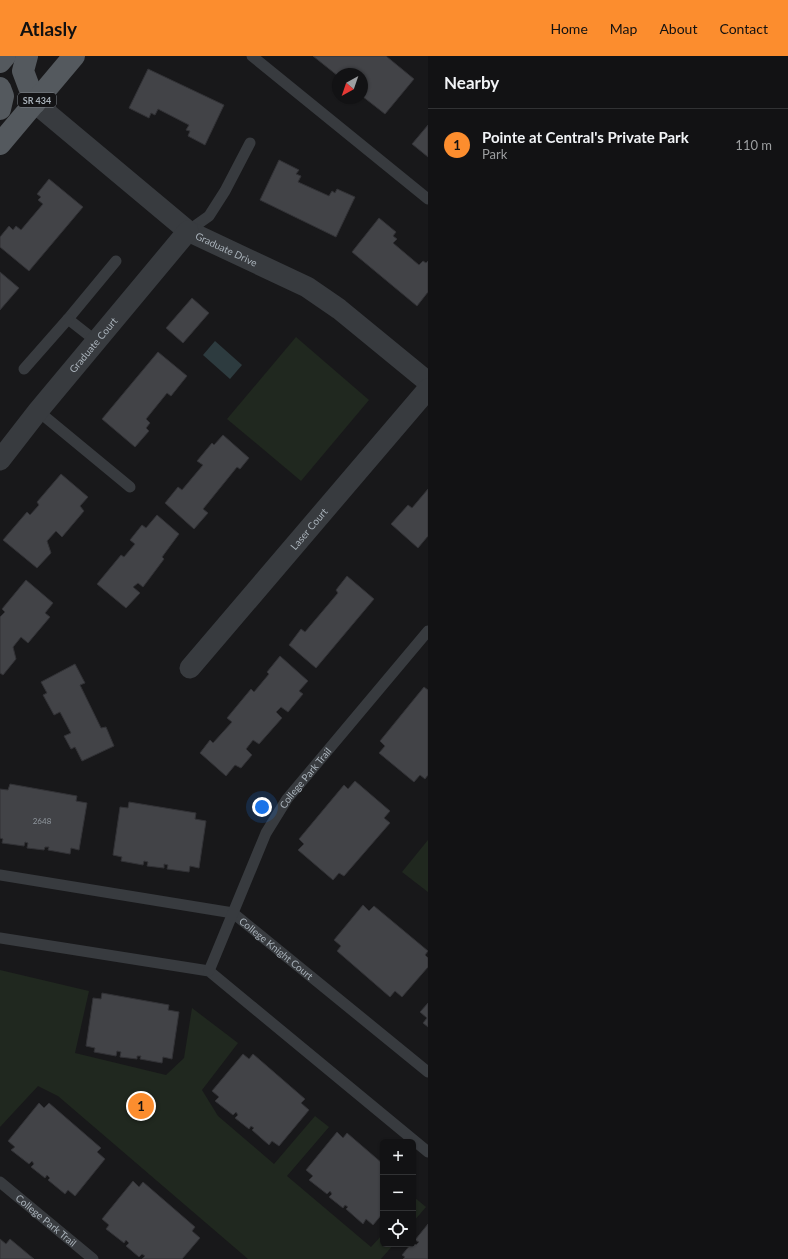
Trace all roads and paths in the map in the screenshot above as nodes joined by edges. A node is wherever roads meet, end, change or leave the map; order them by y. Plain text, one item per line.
1 (5, 56) edge
2 (26, 56) edge
3 (74, 56) edge
4 (252, 56) edge
5 (0, 62) edge
6 (0, 88) edge
7 (35, 103) junction
8 (0, 110) edge
9 (250, 143) dead end
10 (0, 144) edge
11 (428, 199) edge
12 (188, 231) junction
13 (116, 261) dead end
14 (68, 319) junction
15 (96, 341) junction
16 (24, 369) dead end
17 (428, 382) edge
18 (428, 389) edge
19 (38, 411) junction
20 (0, 460) edge
21 (130, 487) dead end
22 (428, 631) edge
23 (190, 668) dead end
24 (0, 875) edge
25 (233, 913) junction
26 (0, 938) edge
27 (209, 971) junction
28 (428, 1072) edge
29 (428, 1152) edge
30 (0, 1182) edge
31 (93, 1259) edge

1 - 5 main road
2 - 7 main road
3 - 7 main road, SR 434
4 - 11 lane
6 - 8 main road
7 - 10 main road, SR 434
7 - 12 street, Graduate Drive
9 - 12 lane
12 - 15 street, Graduate Court
12 - 17 street, Graduate Drive
13 - 14 lane
14 - 15 lane
14 - 16 lane
15 - 19 street, Graduate Court
18 - 23 street, Laser Court
19 - 20 street, Graduate Court
19 - 21 lane
22 - 25 lane, College Park Trail
24 - 25 lane, College Knight Court
25 - 27 lane, College Park Trail
25 - 28 lane, College Knight Court
26 - 27 lane
27 - 29 lane
30 - 31 lane, College Park Trail

